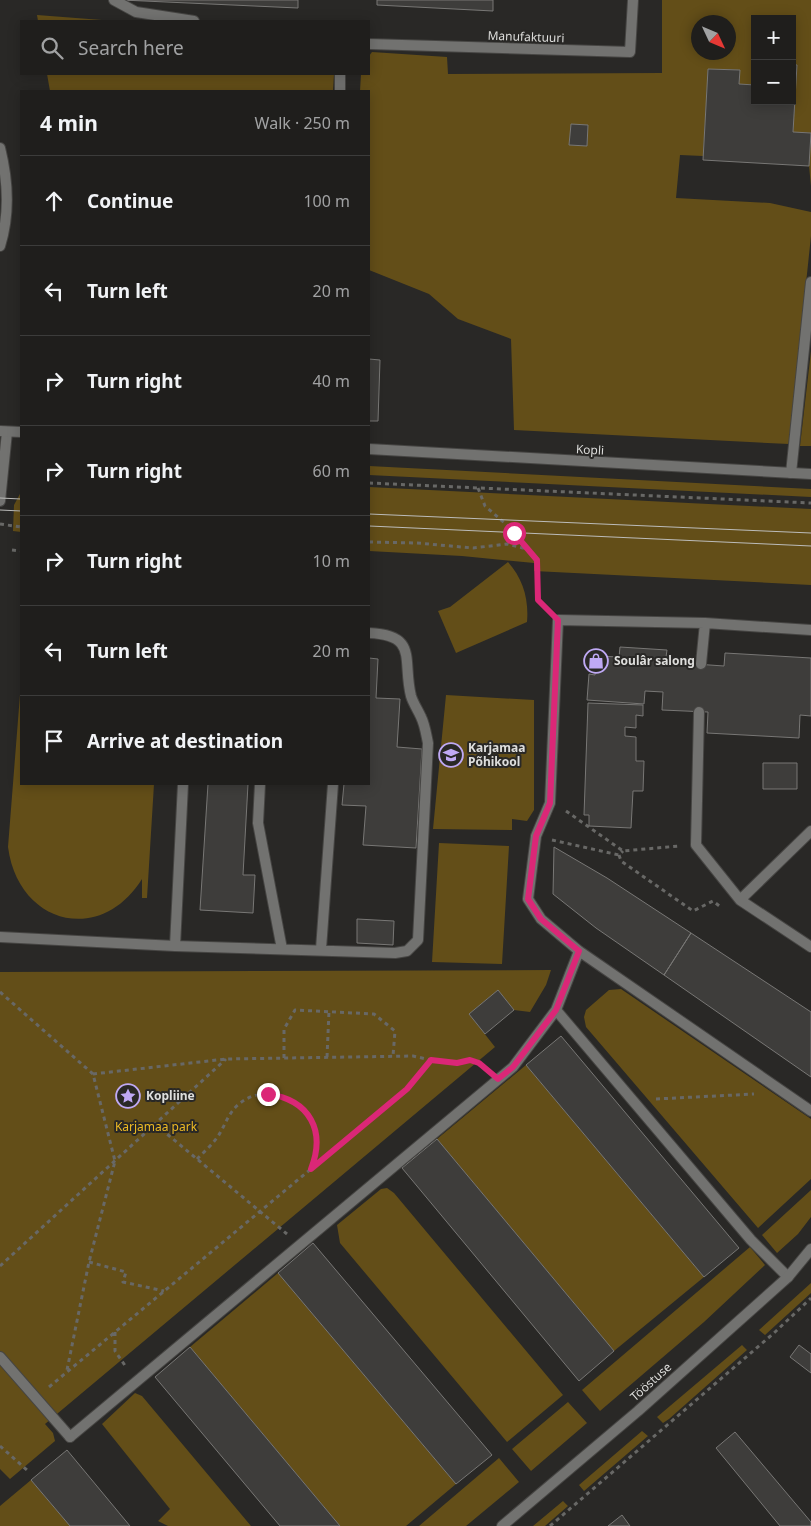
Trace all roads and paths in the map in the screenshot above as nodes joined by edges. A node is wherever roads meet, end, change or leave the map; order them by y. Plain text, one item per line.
1 (114, 0) edge
2 (633, 0) edge
3 (188, 20) edge
4 (370, 44) edge
5 (340, 75) edge
6 (340, 90) edge
7 (0, 148) edge
8 (0, 246) edge
9 (811, 282) edge
10 (4, 432) edge
11 (20, 432) edge
12 (370, 449) edge
13 (791, 473) junction
14 (811, 474) edge
15 (370, 483) edge
16 (478, 488) junction
17 (0, 501) edge
18 (811, 503) edge
19 (0, 524) edge
20 (20, 527) edge
21 (370, 542) edge
22 (527, 549) junction
23 (12, 550) dead end
24 (20, 550) edge
25 (558, 620) junction
26 (705, 623) junction
27 (811, 630) edge
28 (370, 633) edge
29 (701, 664) dead end
30 (699, 712) dead end
31 (183, 785) edge
32 (260, 785) edge
33 (333, 785) edge
34 (550, 803) junction
35 (811, 831) edge
36 (536, 836) junction
37 (696, 845) junction
38 (623, 851) junction
39 (619, 855) junction
40 (740, 900) junction
41 (728, 912) dead end
42 (0, 937) edge
43 (175, 946) junction
44 (811, 947) edge
45 (282, 949) junction
46 (321, 949) junction
47 (579, 951) junction
48 (0, 992) edge
49 (556, 1010) junction
50 (329, 1011) junction
51 (394, 1056) junction
52 (327, 1057) junction
53 (284, 1058) junction
54 (226, 1059) junction
55 (431, 1060) junction
56 (93, 1074) junction
57 (498, 1079) junction
58 (782, 1092) junction
59 (632, 1100) junction
60 (811, 1111) edge
61 (155, 1124) junction
62 (197, 1159) junction
63 (115, 1161) junction
64 (311, 1169) junction
65 (261, 1212) junction
66 (300, 1244) junction
67 (811, 1249) edge
68 (89, 1262) junction
69 (0, 1266) edge
70 (788, 1277) junction
71 (164, 1291) junction
72 (811, 1298) edge
73 (115, 1331) junction
74 (0, 1357) edge
75 (67, 1370) junction
76 (138, 1380) junction
77 (38, 1398) junction
78 (0, 1446) edge
79 (28, 1471) dead end
80 (502, 1526) edge
81 (550, 1526) edge

1 - 3 street
2 - 4 street, Manufaktuuri
5 - 6 street
7 - 8 street
9 - 13 street
10 - 11 street
10 - 17 street
12 - 13 street, Kopli
13 - 14 street, Kopli
15 - 16 path
16 - 18 path
16 - 22 path
19 - 20 path
21 - 22 path
22 - 25 path
23 - 24 path
25 - 26 street
25 - 34 street
26 - 27 street
26 - 29 street
28 - 46 street
30 - 37 street
31 - 43 street
32 - 45 street
33 - 46 street
34 - 36 street
34 - 38 path
35 - 40 street
36 - 39 path
36 - 47 street
37 - 38 path
37 - 40 street
38 - 39 path
39 - 41 path
40 - 44 street
42 - 43 street
43 - 45 street
45 - 46 street
47 - 49 street
47 - 58 street
48 - 56 path
49 - 57 street
49 - 59 street
50 - 51 path
50 - 52 path
50 - 53 path
51 - 52 path
51 - 55 path
52 - 53 path
53 - 54 path
54 - 56 path
54 - 61 path
55 - 57 path
55 - 64 path
56 - 63 path
57 - 66 street
58 - 59 path
58 - 60 street
59 - 70 street
61 - 62 path
61 - 63 path
62 - 64 path
62 - 65 path
63 - 68 path
63 - 69 path
64 - 65 path
65 - 66 path
65 - 71 path
66 - 76 street
67 - 70 street, Tööstuse
68 - 71 path
68 - 75 path
70 - 80 street, Tööstuse
71 - 73 path
72 - 81 path
73 - 75 path
73 - 76 path
74 - 77 street
75 - 77 path
76 - 77 street
78 - 79 path

